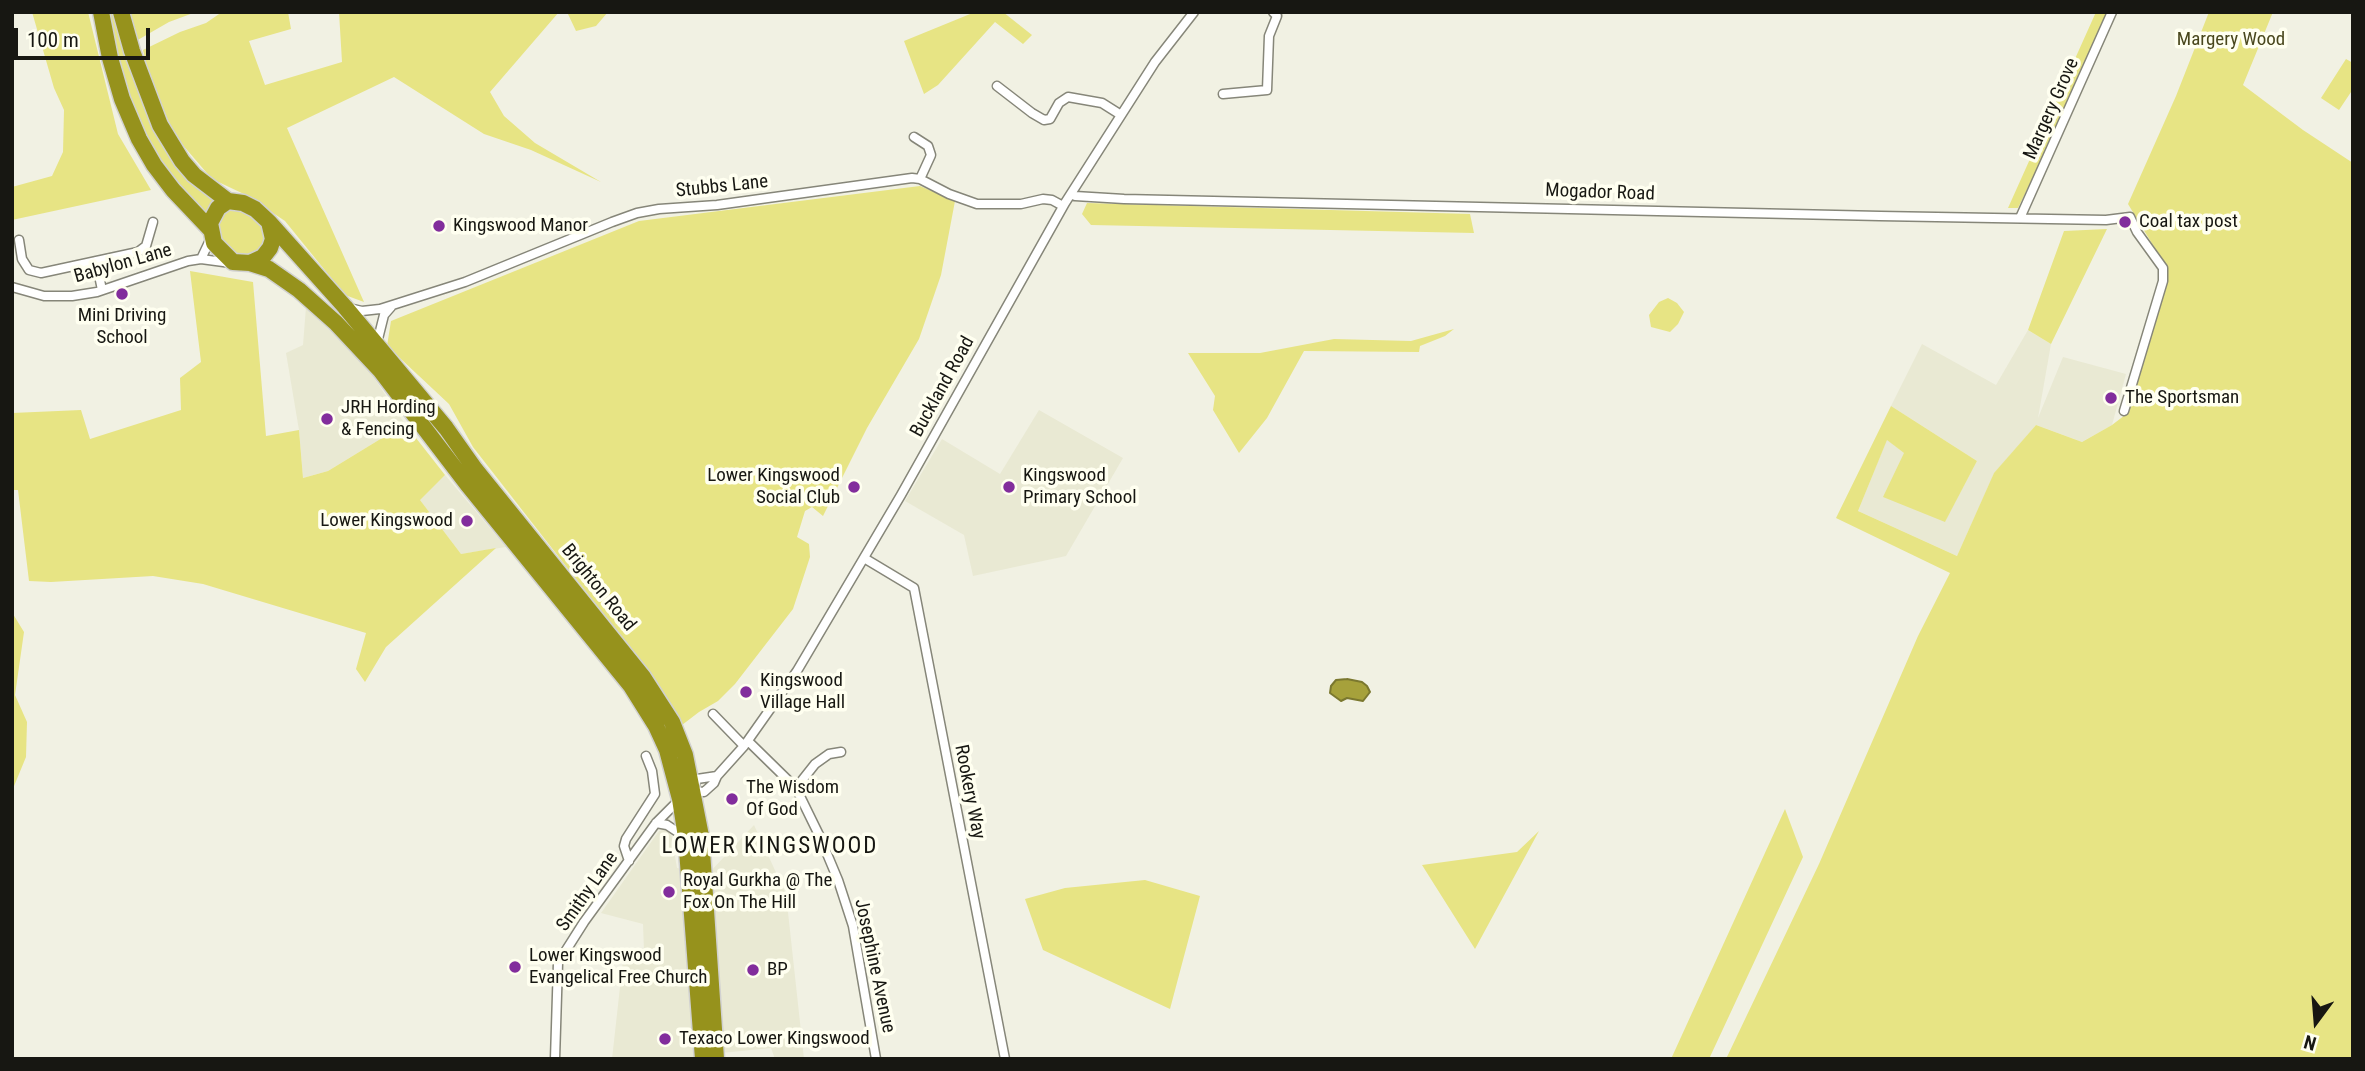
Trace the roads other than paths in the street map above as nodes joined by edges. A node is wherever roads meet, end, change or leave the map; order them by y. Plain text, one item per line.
1 (101, 12) edge
2 (121, 12) edge
3 (1194, 12) edge
4 (2112, 12) edge
5 (1278, 13) edge
6 (997, 86) dead end
7 (1223, 94) dead end
8 (1121, 115) junction
9 (914, 137) dead end
10 (920, 178) junction
11 (1071, 194) junction
12 (228, 201) junction
13 (1063, 206) junction
14 (2020, 218) junction
15 (153, 222) dead end
16 (269, 222) junction
17 (210, 233) junction
18 (19, 240) dead end
19 (201, 259) junction
20 (96, 261) junction
21 (245, 263) junction
22 (12, 287) edge
23 (102, 290) junction
24 (393, 304) junction
25 (345, 307) junction
26 (377, 345) junction
27 (2124, 411) dead end
28 (864, 558) junction
29 (713, 714) dead end
30 (746, 744) junction
31 (841, 751) dead end
32 (646, 756) dead end
33 (796, 788) junction
34 (687, 795) junction
35 (656, 823) junction
36 (686, 837) junction
37 (629, 861) junction
38 (555, 1059) edge
39 (703, 1059) edge
40 (716, 1059) edge
41 (876, 1059) edge
42 (1005, 1059) edge

1 - 17 highway
2 - 12 highway
3 - 8 street, Buckland Road
4 - 14 street, Margery Grove
5 - 7 street
6 - 8 street
8 - 11 street, Buckland Road
9 - 10 street
10 - 13 street
10 - 24 street, Stubbs Lane
11 - 13 street, Buckland Road
11 - 14 street, Mogador Road
12 - 16 highway
12 - 17 highway
13 - 28 street, Buckland Road
14 - 27 street, Mogador Road
15 - 20 street
16 - 21 highway
16 - 25 highway, Brighton Road
17 - 19 street, Babylon Lane
17 - 21 highway
18 - 20 street
19 - 21 street, Babylon Lane
19 - 23 street, Babylon Lane
20 - 23 street
21 - 34 highway, Brighton Road
22 - 23 street, Babylon Lane
24 - 25 street, Stubbs Lane
24 - 26 street
25 - 26 highway, Brighton Road
26 - 34 highway, Brighton Road
28 - 30 street, Buckland Road
28 - 42 street, Rookery Way
29 - 30 street, Josephine Avenue
30 - 33 street, Josephine Avenue
30 - 34 street, Buckland Road
31 - 33 street
32 - 37 street
33 - 41 street, Josephine Avenue
34 - 35 street, Smithy Lane
34 - 36 highway, Brighton Road
34 - 40 highway, Brighton Road
35 - 36 street
35 - 37 street, Smithy Lane
36 - 39 highway, Brighton Road
37 - 38 street, Smithy Lane

